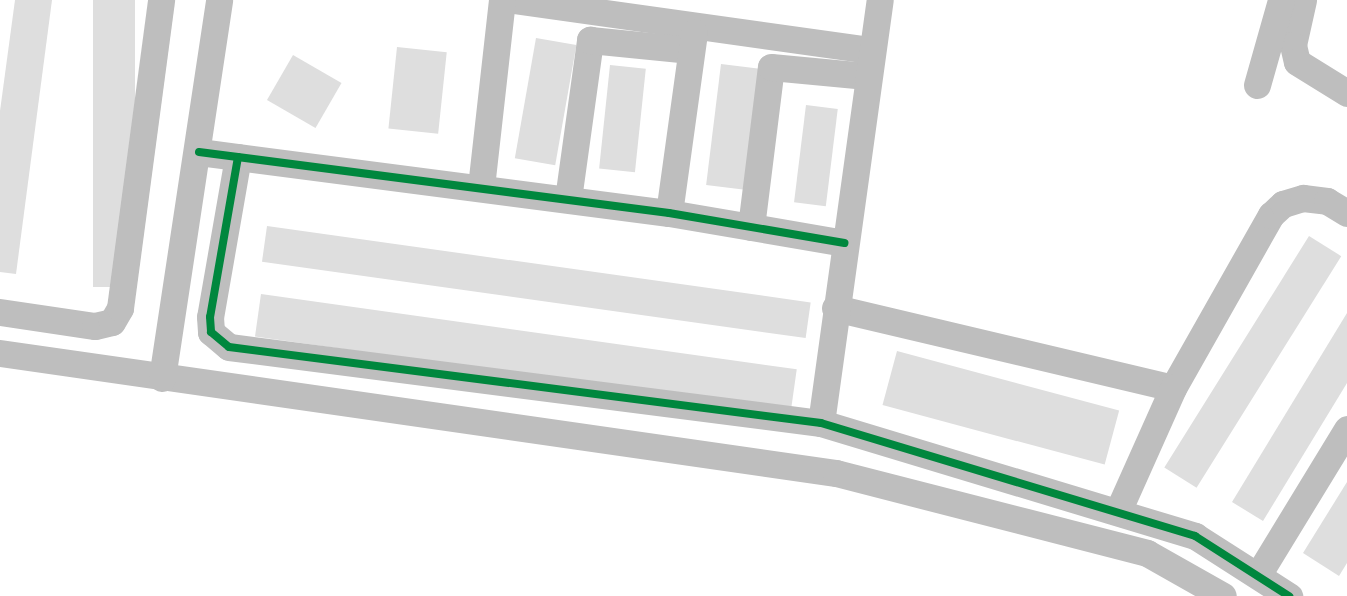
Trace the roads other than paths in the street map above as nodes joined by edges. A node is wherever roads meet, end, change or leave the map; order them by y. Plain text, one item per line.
1 (161, 0) edge
2 (219, 0) edge
3 (502, 0) edge
4 (513, 0) edge
5 (880, 0) edge
6 (1281, 0) edge
7 (1303, 0) edge
8 (581, 5) edge
9 (693, 38) junction
10 (871, 50) junction
11 (867, 76) junction
12 (1257, 85) dead end
13 (1347, 93) edge
14 (199, 152) junction
15 (238, 157) junction
16 (481, 186) junction
17 (568, 199) junction
18 (669, 213) junction
19 (1347, 213) edge
20 (751, 227) junction
21 (844, 243) junction
22 (835, 308) junction
23 (0, 312) edge
24 (0, 353) edge
25 (162, 378) junction
26 (1173, 388) junction
27 (821, 423) junction
28 (1347, 429) edge
29 (1119, 509) junction
30 (1258, 575) junction
31 (1222, 596) edge
32 (1289, 596) edge

1 - 23 street
2 - 14 street
3 - 16 street
4 - 8 street
5 - 10 street
6 - 12 street
7 - 13 street
8 - 9 street
9 - 10 street
9 - 17 street
9 - 18 street
10 - 11 street
11 - 20 street
11 - 21 street
14 - 15 street
14 - 25 street
15 - 16 street
15 - 27 street
16 - 17 street
17 - 18 street
18 - 20 street
19 - 26 street
20 - 21 street
21 - 22 street
22 - 26 street
22 - 27 street
24 - 25 street
25 - 31 street
26 - 29 street
27 - 29 street
28 - 30 street
29 - 30 street
30 - 32 street

